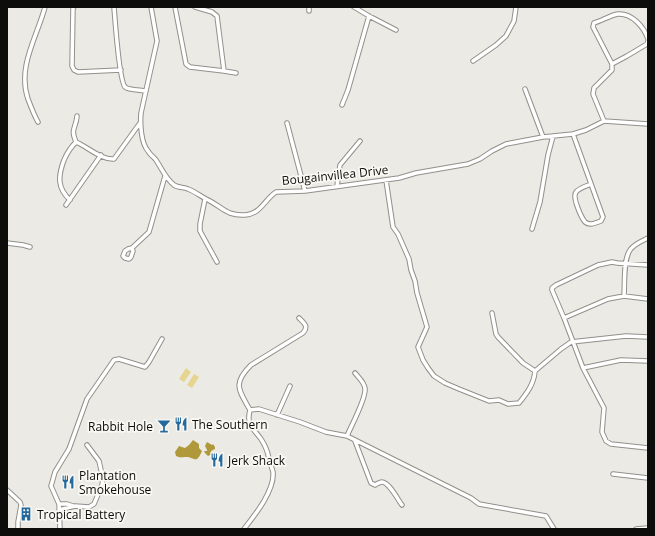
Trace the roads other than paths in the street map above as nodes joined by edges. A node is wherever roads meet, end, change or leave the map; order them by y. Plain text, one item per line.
1 (45, 7) edge
2 (74, 7) edge
3 (114, 7) edge
4 (151, 7) edge
5 (174, 7) edge
6 (195, 7) edge
7 (354, 7) edge
8 (516, 7) edge
9 (369, 16) junction
10 (396, 30) dead end
11 (648, 40) edge
12 (473, 61) dead end
13 (612, 64) junction
14 (121, 70) junction
15 (224, 71) junction
16 (236, 73) dead end
17 (525, 89) dead end
18 (146, 91) junction
19 (342, 105) dead end
20 (77, 116) dead end
21 (604, 121) junction
22 (38, 122) dead end
23 (140, 123) junction
24 (288, 123) dead end
25 (648, 124) edge
26 (573, 134) junction
27 (553, 136) junction
28 (543, 137) junction
29 (360, 140) dead end
30 (76, 142) junction
31 (100, 155) junction
32 (165, 176) junction
33 (386, 180) junction
34 (591, 184) junction
35 (337, 186) junction
36 (305, 191) junction
37 (205, 199) junction
38 (70, 200) junction
39 (66, 206) dead end
40 (532, 228) dead end
41 (648, 238) edge
42 (7, 243) edge
43 (30, 248) dead end
44 (132, 248) dead end
45 (217, 262) dead end
46 (626, 263) junction
47 (648, 265) edge
48 (624, 296) junction
49 (648, 299) edge
50 (492, 313) dead end
51 (299, 318) dead end
52 (564, 318) junction
53 (648, 338) edge
54 (162, 339) dead end
55 (573, 342) junction
56 (648, 361) edge
57 (583, 368) junction
58 (535, 371) junction
59 (355, 373) dead end
60 (290, 386) dead end
61 (250, 410) junction
62 (277, 415) junction
63 (347, 436) junction
64 (355, 441) junction
65 (87, 444) dead end
66 (648, 448) edge
67 (614, 474) dead end
68 (648, 478) edge
69 (7, 490) edge
70 (58, 504) junction
71 (402, 505) dead end
72 (75, 506) junction
73 (60, 510) junction
74 (648, 528) edge
75 (18, 529) edge
76 (60, 529) edge
77 (244, 529) edge
78 (554, 529) edge
79 (636, 529) edge

1 - 22 street
2 - 14 street
3 - 14 street
4 - 18 street, Bougainvillea Drive
5 - 15 street
6 - 15 street
7 - 9 street
8 - 12 street
9 - 10 street
9 - 19 street
11 - 13 street
11 - 13 street
13 - 21 street
14 - 18 street
15 - 16 street
17 - 28 street
18 - 23 street, Bougainvillea Drive
20 - 30 street
21 - 25 street
21 - 26 street, Bougainvillea Drive
23 - 31 street
23 - 32 street, Bougainvillea Drive
24 - 36 street
26 - 27 street, Bougainvillea Drive
26 - 34 street
27 - 28 street, Bougainvillea Drive
27 - 40 street
28 - 33 street, Bougainvillea Drive
29 - 35 street
30 - 31 street
30 - 38 street
31 - 38 street
32 - 37 street, Bougainvillea Drive
32 - 44 street
33 - 35 street, Bougainvillea Drive
33 - 58 street
34 - 34 street
35 - 36 street, Bougainvillea Drive
36 - 37 street, Bougainvillea Drive
37 - 45 street
38 - 39 street
41 - 46 street
42 - 43 street
46 - 47 street
46 - 48 street
46 - 52 street
48 - 49 street
48 - 52 street
50 - 58 street
51 - 61 street
52 - 55 street
53 - 55 street
54 - 70 street
55 - 57 street
55 - 58 street
56 - 57 street
57 - 66 street
59 - 63 street
60 - 62 street
61 - 62 street
61 - 77 street
62 - 63 street
63 - 64 street
64 - 71 street
64 - 78 street
65 - 72 street
67 - 68 street
69 - 75 street
70 - 72 street
70 - 73 street
72 - 73 street
73 - 76 street
74 - 79 street

